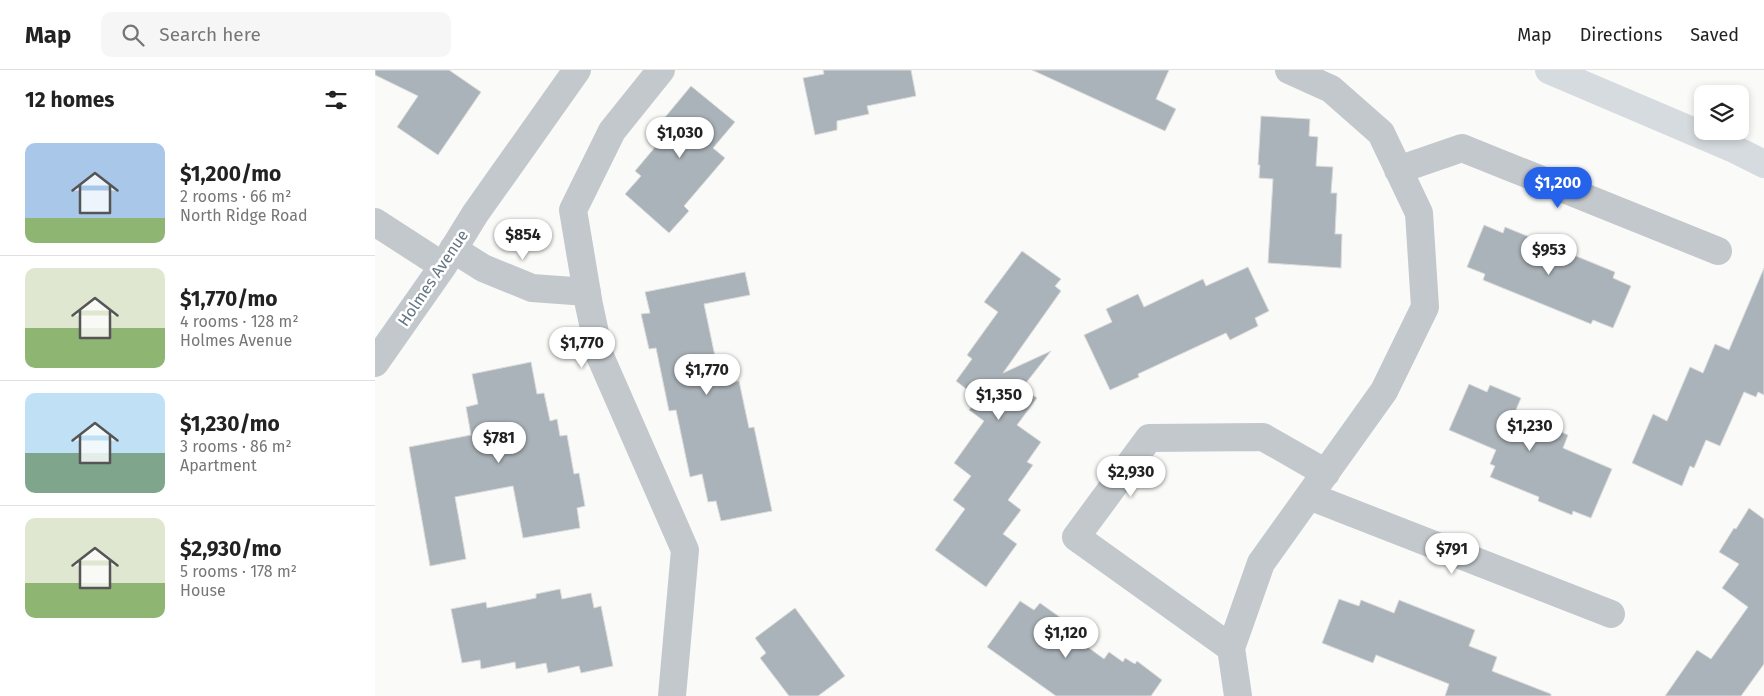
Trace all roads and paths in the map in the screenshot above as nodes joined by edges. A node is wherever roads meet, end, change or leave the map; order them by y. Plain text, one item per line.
1 (577, 70) edge
2 (661, 70) edge
3 (1289, 70) edge
4 (1549, 70) edge
5 (1764, 164) edge
6 (1399, 170) junction
7 (375, 222) edge
8 (1718, 250) dead end
9 (448, 257) junction
10 (587, 292) junction
11 (375, 363) edge
12 (1326, 473) junction
13 (1309, 496) junction
14 (1611, 614) dead end
15 (1231, 648) junction
16 (672, 696) edge
17 (1238, 696) edge

1 - 9 street, Holmes Avenue
2 - 10 street
3 - 6 street
4 - 5 main road
6 - 8 street
6 - 12 street
7 - 9 street
9 - 10 street
9 - 11 street, Holmes Avenue
10 - 16 street
12 - 13 street
12 - 15 street
13 - 14 street
13 - 15 street
15 - 17 street

